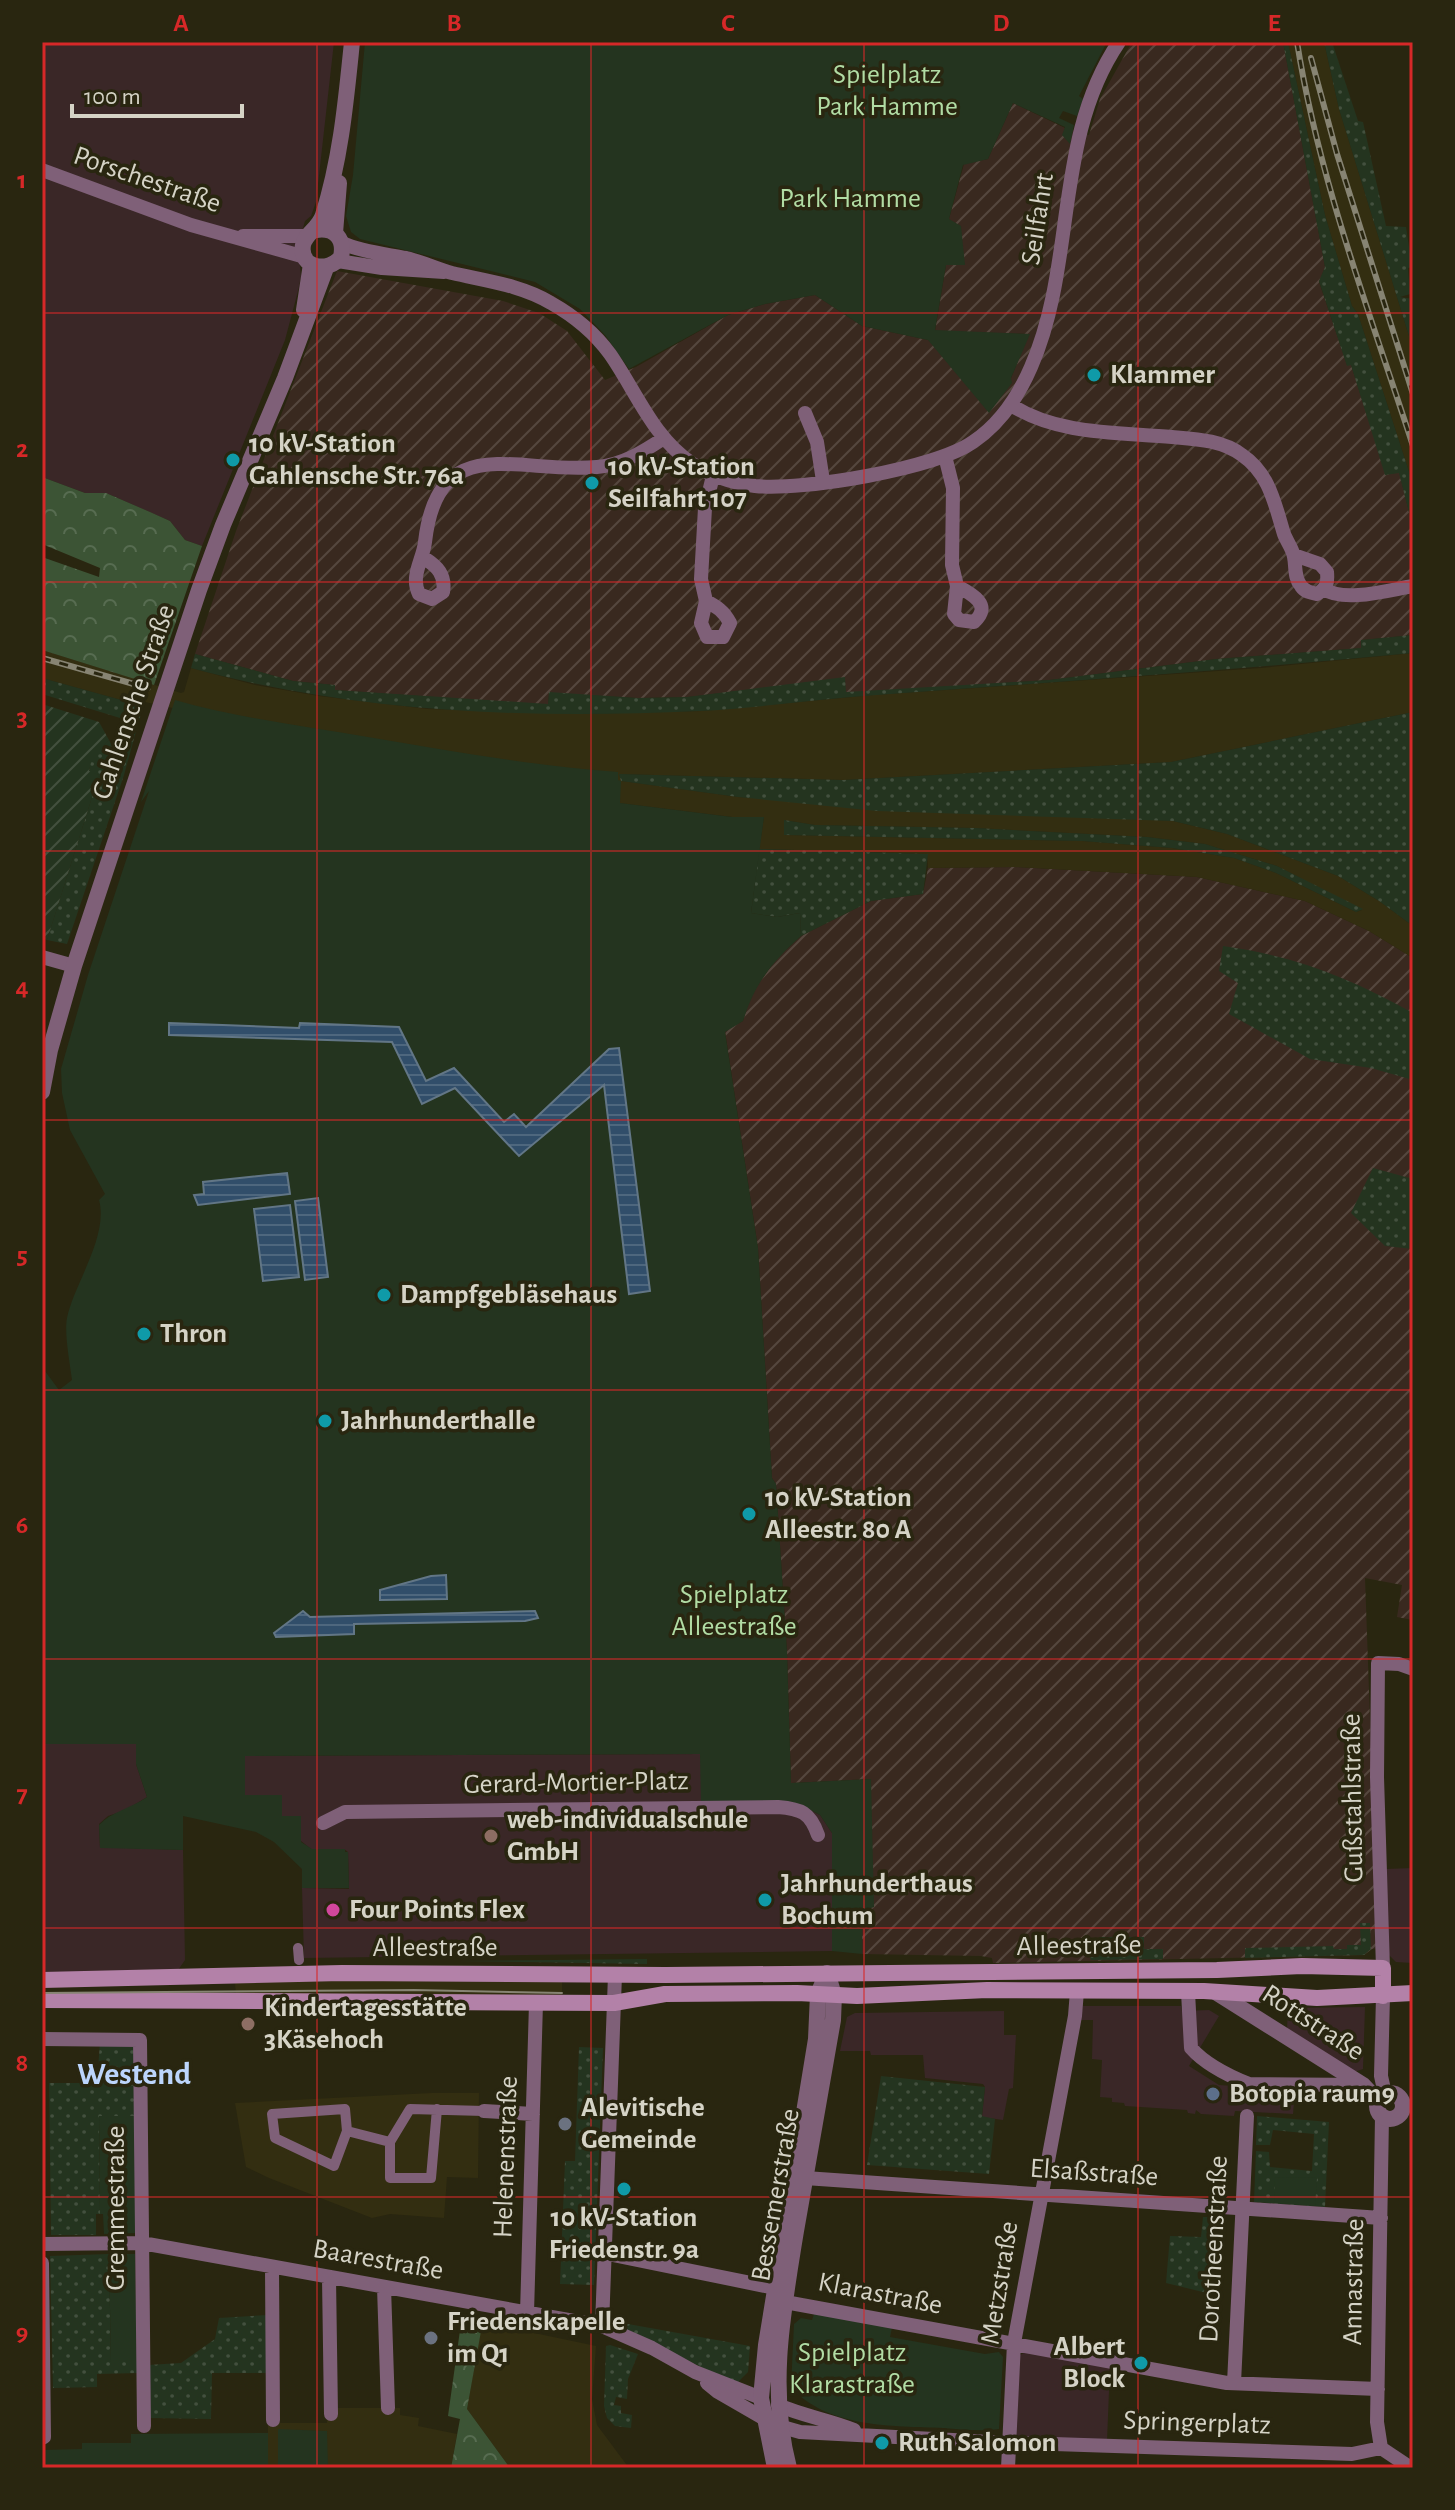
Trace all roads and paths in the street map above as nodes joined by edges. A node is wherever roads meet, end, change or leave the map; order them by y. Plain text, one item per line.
1 (352, 42) edge
2 (1119, 42) edge
3 (342, 138) junction
4 (42, 170) edge
5 (312, 233) junction
6 (235, 236) junction
7 (338, 238) junction
8 (320, 263) junction
9 (449, 272) junction
10 (1011, 405) junction
11 (805, 413) dead end
12 (664, 438) junction
13 (945, 456) junction
14 (713, 476) junction
15 (823, 481) junction
16 (1294, 555) junction
17 (424, 558) dead end
18 (957, 586) dead end
19 (1413, 586) edge
20 (1324, 589) junction
21 (706, 601) dead end
22 (42, 957) edge
23 (74, 966) junction
24 (42, 1092) edge
25 (1413, 1669) edge
26 (323, 1823) dead end
27 (818, 1835) dead end
28 (298, 1948) dead end
29 (299, 1960) dead end
30 (1383, 1968) junction
31 (1187, 1971) junction
32 (827, 1973) junction
33 (615, 1975) junction
34 (42, 1980) edge
35 (1077, 1991) junction
36 (1188, 1992) junction
37 (1217, 1993) junction
38 (1413, 1993) edge
39 (826, 1994) junction
40 (1383, 1996) junction
41 (42, 2000) edge
42 (536, 2003) junction
43 (614, 2003) junction
44 (42, 2039) edge
45 (1363, 2085) junction
46 (1382, 2104) junction
47 (437, 2109) junction
48 (484, 2111) joint
49 (533, 2114) junction
50 (1407, 2114) edge
51 (1247, 2116) dead end
52 (347, 2131) junction
53 (390, 2142) junction
54 (805, 2178) junction
55 (1041, 2195) junction
56 (1243, 2209) junction
57 (1381, 2218) junction
58 (142, 2243) junction
59 (42, 2244) edge
60 (603, 2253) junction
61 (42, 2263) edge
62 (272, 2268) junction
63 (329, 2278) junction
64 (384, 2287) junction
65 (780, 2295) junction
66 (527, 2313) junction
67 (602, 2326) junction
68 (1014, 2343) junction
69 (695, 2372) junction
70 (1234, 2383) junction
71 (1378, 2389) junction
72 (761, 2398) junction
73 (778, 2405) junction
74 (388, 2408) dead end
75 (331, 2414) dead end
76 (763, 2418) junction
77 (273, 2420) dead end
78 (144, 2426) dead end
79 (779, 2426) junction
80 (866, 2435) junction
81 (43, 2437) edge
82 (1010, 2442) junction
83 (1381, 2448) junction
84 (1331, 2461) edge
85 (775, 2468) edge
86 (789, 2468) edge
87 (1008, 2468) edge
88 (1411, 2468) edge

1 - 3 street, Gahlensche Straße
2 - 10 street, Seilfahrt
3 - 5 street, Gahlensche Straße
3 - 7 street, Gahlensche Straße
4 - 6 street, Porschestraße
5 - 6 street, Porschestraße
5 - 7 street
5 - 8 street, Gahlensche Straße
6 - 8 street, Porschestraße
7 - 8 street, Gahlensche Straße
7 - 9 street, Seilfahrt
8 - 9 street, Seilfahrt
8 - 23 street, Gahlensche Straße
9 - 12 street, Seilfahrt
10 - 13 street, Seilfahrt
10 - 16 street
11 - 15 street
12 - 14 street, Seilfahrt
12 - 17 street
13 - 15 street, Seilfahrt
13 - 18 street
14 - 15 street, Seilfahrt
14 - 21 street
16 - 20 street
16 - 20 street
19 - 20 street
22 - 23 street
23 - 24 street, Gahlensche Straße
25 - 30 street, Gußstahlstraße
26 - 27 street, Gerard-Mortier-Platz
28 - 29 street
30 - 31 main road, Alleestraße
30 - 40 main road
31 - 32 main road, Alleestraße
31 - 36 main road
32 - 33 main road, Alleestraße
32 - 39 street
33 - 34 main road, Alleestraße
33 - 43 street
35 - 36 main road, Alleestraße
35 - 39 main road, Alleestraße
35 - 55 street, Metzstraße
36 - 37 main road, Alleestraße
36 - 45 street
37 - 40 main road, Alleestraße
37 - 45 street, Rottstraße
38 - 40 main road, Alleestraße
39 - 43 main road, Alleestraße
39 - 54 street, Bessemerstraße
39 - 65 street, Bessemerstraße
40 - 46 street, Annastraße
41 - 42 main road, Alleestraße
42 - 43 main road, Alleestraße
42 - 49 street, Helenenstraße
43 - 60 street
44 - 58 street, Gremmestraße
45 - 46 street, Rottstraße
46 - 50 street
46 - 57 street, Annastraße
47 - 48 street
47 - 53 street
47 - 53 street
48 - 49 street
49 - 66 street, Helenenstraße
51 - 56 street, Dorotheenstraße
52 - 52 street
52 - 53 street
54 - 55 street, Elsaßstraße
54 - 65 street, Bessemerstraße
55 - 56 street, Elsaßstraße
55 - 68 street, Metzstraße
56 - 57 street, Elsaßstraße
56 - 70 street, Dorotheenstraße
57 - 71 street, Annastraße
58 - 59 street, Baarestraße
58 - 62 street, Baarestraße
58 - 78 street, Gremmestraße
60 - 65 street, Klarastraße
60 - 67 street
61 - 81 street
62 - 63 street, Baarestraße
62 - 77 street
63 - 64 street, Baarestraße
63 - 75 street
64 - 66 street, Baarestraße
64 - 74 street
65 - 68 street, Klarastraße
65 - 72 street, Bessemerstraße
65 - 73 street, Bessemerstraße
66 - 67 street, Baarestraße
67 - 69 street, Baarestraße
68 - 70 street, Springerplatz
68 - 82 street, Metzstraße
69 - 72 street, Baarestraße
69 - 76 street, Baarestraße
70 - 71 street, Springerplatz
71 - 83 street, Annastraße
72 - 73 street
72 - 76 street, Bessemerstraße
73 - 79 street, Bessemerstraße
73 - 80 street
76 - 79 street
76 - 85 street, Bessemerstraße
79 - 80 street, Springerplatz
79 - 86 street, Bessemerstraße
80 - 82 street, Springerplatz
82 - 84 street, Springerplatz
82 - 87 street, Metzstraße
83 - 84 street, Springerplatz
83 - 88 street

